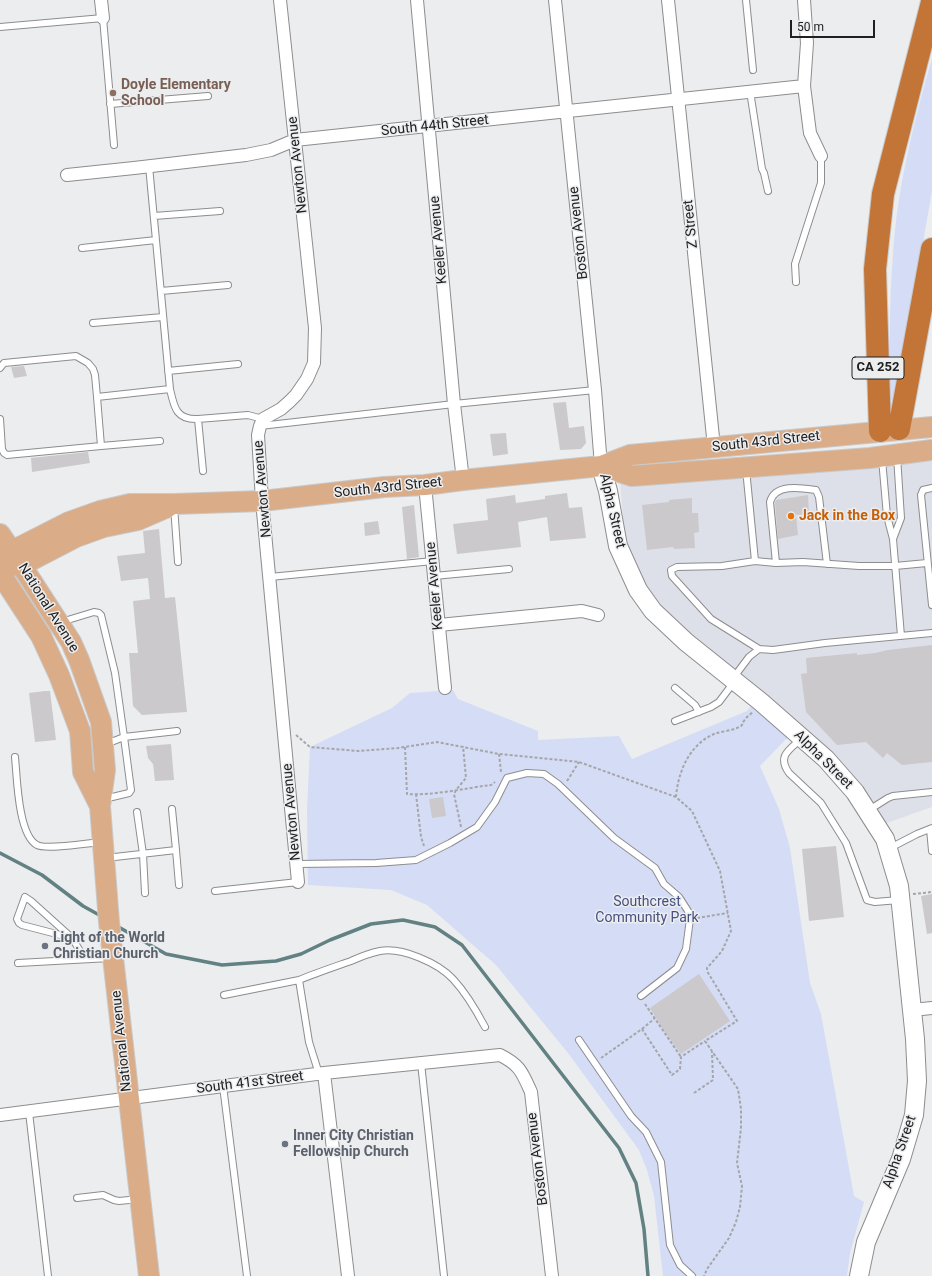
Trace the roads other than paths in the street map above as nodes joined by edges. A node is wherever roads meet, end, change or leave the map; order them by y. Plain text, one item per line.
1 (105, 0) edge
2 (280, 0) edge
3 (417, 0) edge
4 (555, 0) edge
5 (668, 0) edge
6 (746, 0) edge
7 (804, 0) edge
8 (932, 2) edge
9 (103, 18) junction
10 (0, 27) edge
11 (752, 70) dead end
12 (804, 86) junction
13 (750, 91) junction
14 (208, 96) dead end
15 (678, 99) junction
16 (110, 104) junction
17 (566, 112) junction
18 (428, 126) junction
19 (295, 140) junction
20 (114, 145) dead end
21 (821, 156) joint
22 (149, 166) junction
23 (67, 174) dead end
24 (768, 191) dead end
25 (220, 211) dead end
26 (154, 216) junction
27 (156, 240) junction
28 (82, 248) dead end
29 (932, 249) edge
30 (796, 282) dead end
31 (228, 285) dead end
32 (161, 291) junction
33 (163, 317) junction
34 (93, 323) dead end
35 (238, 364) dead end
36 (0, 368) edge
37 (168, 371) junction
38 (170, 389) junction
39 (595, 390) junction
40 (97, 397) junction
41 (454, 404) junction
42 (0, 419) edge
43 (198, 420) junction
44 (261, 422) junction
45 (932, 427) edge
46 (890, 430) junction
47 (160, 441) dead end
48 (101, 446) junction
49 (714, 447) junction
50 (932, 450) edge
51 (889, 456) junction
52 (602, 466) junction
53 (746, 468) junction
54 (203, 471) dead end
55 (463, 480) junction
56 (424, 485) junction
57 (932, 488) edge
58 (262, 501) junction
59 (174, 504) junction
60 (0, 534) edge
61 (893, 539) junction
62 (11, 560) edge
63 (433, 561) junction
64 (755, 561) junction
65 (178, 562) dead end
66 (776, 563) junction
67 (927, 563) junction
68 (827, 564) junction
69 (895, 566) junction
70 (0, 567) edge
71 (509, 570) dead end
72 (0, 573) edge
73 (434, 576) junction
74 (270, 577) junction
75 (932, 605) edge
76 (598, 615) dead end
77 (59, 623) junction
78 (439, 625) junction
79 (932, 633) edge
80 (901, 636) junction
81 (759, 649) junction
82 (59, 675) junction
83 (734, 680) junction
84 (445, 688) dead end
85 (675, 688) dead end
86 (699, 712) junction
87 (675, 721) dead end
88 (177, 731) dead end
89 (124, 737) junction
90 (802, 738) junction
91 (102, 745) junction
92 (15, 757) dead end
93 (932, 792) edge
94 (100, 803) junction
95 (172, 809) dead end
96 (868, 811) junction
97 (138, 812) dead end
98 (931, 829) edge
99 (888, 848) junction
100 (103, 850) junction
101 (176, 850) junction
102 (932, 851) edge
103 (143, 854) junction
104 (297, 864) junction
105 (298, 882) joint
106 (180, 885) dead end
107 (215, 891) dead end
108 (145, 893) dead end
109 (907, 897) junction
110 (72, 938) junction
111 (113, 955) junction
112 (85, 959) junction
113 (18, 963) dead end
114 (299, 980) junction
115 (224, 995) dead end
116 (641, 996) road end
117 (932, 1008) edge
118 (912, 1010) junction
119 (485, 1027) dead end
120 (579, 1040) dead end
121 (500, 1055) joint
122 (421, 1063) junction
123 (321, 1073) junction
124 (223, 1086) junction
125 (129, 1099) junction
126 (29, 1112) junction
127 (0, 1115) edge
128 (77, 1198) dead end
129 (140, 1198) junction
130 (48, 1276) edge
131 (149, 1276) edge
132 (247, 1276) edge
133 (348, 1276) edge
134 (444, 1276) edge
135 (552, 1276) edge
136 (692, 1276) edge
137 (859, 1276) edge

1 - 9 street
2 - 19 street, Newton Avenue
3 - 18 street, Keeler Avenue
4 - 17 street, Boston Avenue
5 - 15 street, Z Street
6 - 11 lane
7 - 12 street
8 - 46 highway, CA 252
9 - 10 lane
9 - 16 lane
12 - 13 street, South 44th Street
12 - 21 street
13 - 15 street, South 44th Street
13 - 24 lane
14 - 16 lane
15 - 17 street, South 44th Street
15 - 49 street, Z Street
16 - 20 lane
17 - 18 street, South 44th Street
17 - 39 street, Boston Avenue
18 - 19 street, South 44th Street
18 - 41 street, Keeler Avenue
19 - 22 street, South 44th Street
19 - 44 street, Newton Avenue
21 - 30 lane
22 - 23 street, South 44th Street
22 - 26 lane
25 - 26 lane
26 - 27 lane
27 - 28 lane
27 - 32 lane
29 - 46 highway
31 - 32 lane
32 - 33 lane
33 - 34 lane
33 - 37 lane
35 - 37 lane
36 - 40 lane
37 - 38 lane
38 - 40 lane
38 - 43 lane
39 - 41 lane
39 - 52 street, Boston Avenue
40 - 48 lane
41 - 44 lane
41 - 55 street, Keeler Avenue
42 - 48 lane
43 - 44 lane
43 - 54 lane
44 - 58 street, Newton Avenue
45 - 46 main road, South 43rd Street
46 - 49 main road, South 43rd Street
46 - 51 main road
47 - 48 lane
49 - 52 main road, South 43rd Street
50 - 51 main road, South 43rd Street
51 - 53 main road, South 43rd Street
51 - 61 lane
51 - 61 lane
52 - 53 main road, South 43rd Street
52 - 55 main road, South 43rd Street
52 - 83 street, Alpha Street
53 - 64 lane
55 - 56 main road, South 43rd Street
56 - 58 main road, South 43rd Street
56 - 63 street, Keeler Avenue
57 - 67 lane
58 - 59 main road, South 43rd Street
58 - 74 street, Newton Avenue
59 - 62 main road, South 43rd Street
59 - 65 lane
60 - 62 main road, National Avenue
61 - 69 lane
62 - 70 main road, South 43rd Street
62 - 77 main road, National Avenue
63 - 73 street, Keeler Avenue
63 - 74 lane
64 - 66 lane
64 - 81 lane
66 - 68 lane
66 - 68 lane
67 - 69 lane
67 - 75 lane
68 - 69 lane
69 - 80 lane
71 - 73 lane
72 - 82 main road, National Avenue
73 - 78 street, Keeler Avenue
74 - 104 street, Newton Avenue
76 - 78 street
77 - 89 lane
77 - 91 main road, National Avenue
78 - 84 street, Keeler Avenue
79 - 80 lane
80 - 81 lane
81 - 83 lane
82 - 91 main road
82 - 94 main road, National Avenue
83 - 86 lane
83 - 90 street, Alpha Street
85 - 86 lane
86 - 87 lane
88 - 89 lane
89 - 91 lane
89 - 94 lane
90 - 96 street, Alpha Street
90 - 109 lane
91 - 94 main road, National Avenue
92 - 100 lane
93 - 96 lane
94 - 100 main road, National Avenue
95 - 101 lane
96 - 99 street, Alpha Street
97 - 103 lane
98 - 99 lane
98 - 102 lane
99 - 109 street, Alpha Street
100 - 103 lane
100 - 111 main road, National Avenue
101 - 103 lane
101 - 106 lane
103 - 108 lane
104 - 105 street, Newton Avenue
104 - 116 lane
105 - 107 lane
109 - 118 street, Alpha Street
110 - 110 lane
110 - 112 lane
111 - 112 lane
111 - 125 main road, National Avenue
112 - 113 lane
114 - 115 lane
114 - 119 lane
114 - 123 lane
117 - 118 street
118 - 137 street, Alpha Street
120 - 136 lane
121 - 122 street, South 41st Street
121 - 135 street, Boston Avenue
122 - 123 street, South 41st Street
122 - 134 lane
123 - 124 street, South 41st Street
123 - 133 street
124 - 125 street, South 41st Street
124 - 132 lane
125 - 126 street, South 41st Street
125 - 129 main road, National Avenue
126 - 127 street, South 41st Street
126 - 130 lane
128 - 129 lane
129 - 131 main road, National Avenue

